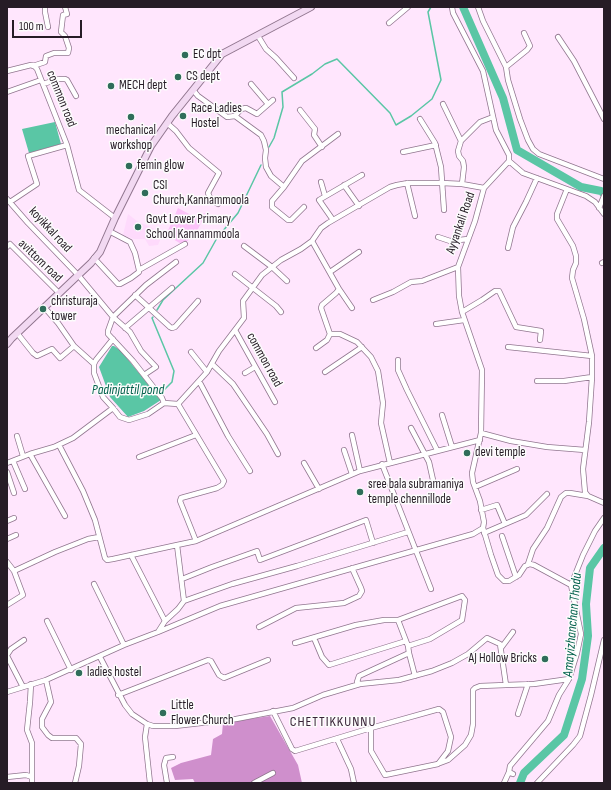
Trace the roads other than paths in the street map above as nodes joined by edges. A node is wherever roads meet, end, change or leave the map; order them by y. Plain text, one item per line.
1 (45, 7) edge
2 (65, 7) edge
3 (311, 7) edge
4 (408, 7) edge
5 (452, 7) edge
6 (478, 7) edge
7 (389, 23) dead end
8 (48, 27) dead end
9 (524, 34) dead end
10 (258, 36) junction
11 (558, 37) dead end
12 (33, 66) junction
13 (506, 67) junction
14 (7, 71) edge
15 (294, 78) dead end
16 (42, 82) junction
17 (251, 84) dead end
18 (192, 90) junction
19 (7, 92) edge
20 (76, 96) dead end
21 (273, 100) dead end
22 (268, 104) junction
23 (443, 104) dead end
24 (300, 110) dead end
25 (235, 116) junction
26 (493, 117) junction
27 (420, 119) dead end
28 (604, 119) edge
29 (167, 123) junction
30 (338, 134) dead end
31 (461, 141) junction
32 (67, 145) junction
33 (436, 145) junction
34 (322, 146) junction
35 (403, 152) dead end
36 (509, 161) junction
37 (362, 175) dead end
38 (537, 178) junction
39 (604, 180) edge
40 (321, 182) dead end
41 (407, 183) junction
42 (442, 183) junction
43 (462, 184) junction
44 (344, 185) junction
45 (284, 187) junction
46 (484, 188) junction
47 (567, 189) junction
48 (325, 196) junction
49 (604, 196) edge
50 (8, 200) edge
51 (218, 204) dead end
52 (359, 206) junction
53 (304, 207) dead end
54 (600, 208) junction
55 (444, 210) dead end
56 (604, 214) edge
57 (414, 216) dead end
58 (115, 218) junction
59 (333, 220) junction
60 (109, 231) junction
61 (438, 237) dead end
62 (468, 239) junction
63 (312, 241) junction
64 (8, 244) edge
65 (185, 244) dead end
66 (244, 246) dead end
67 (508, 248) dead end
68 (359, 252) dead end
69 (94, 258) junction
70 (176, 262) dead end
71 (272, 267) junction
72 (458, 267) junction
73 (138, 270) junction
74 (330, 272) junction
75 (235, 274) dead end
76 (78, 275) junction
77 (287, 281) dead end
78 (253, 287) junction
79 (172, 288) dead end
80 (339, 289) junction
81 (58, 294) junction
82 (135, 295) junction
83 (373, 300) dead end
84 (198, 301) dead end
85 (44, 307) junction
86 (149, 307) junction
87 (352, 308) dead end
88 (281, 312) dead end
89 (462, 312) junction
90 (114, 317) junction
91 (464, 320) junction
92 (436, 324) dead end
93 (125, 328) junction
94 (235, 330) junction
95 (17, 333) junction
96 (330, 334) junction
97 (113, 339) junction
98 (540, 340) dead end
99 (7, 344) edge
100 (74, 346) junction
101 (362, 347) junction
102 (508, 347) dead end
103 (316, 348) dead end
104 (191, 352) dead end
105 (592, 356) junction
106 (398, 360) dead end
107 (94, 364) junction
108 (212, 364) junction
109 (256, 367) junction
110 (207, 372) junction
111 (325, 372) dead end
112 (245, 373) dead end
113 (144, 375) junction
114 (592, 377) junction
115 (199, 381) junction
116 (537, 381) dead end
117 (275, 402) dead end
118 (164, 403) junction
119 (178, 404) junction
120 (113, 408) junction
121 (442, 415) dead end
122 (411, 428) dead end
123 (481, 433) junction
124 (196, 435) junction
125 (352, 435) dead end
126 (17, 436) dead end
127 (480, 440) junction
128 (59, 445) junction
129 (452, 446) junction
130 (344, 450) dead end
131 (438, 450) junction
132 (585, 450) junction
133 (30, 454) junction
134 (278, 454) dead end
135 (425, 454) junction
136 (23, 456) junction
137 (139, 458) dead end
138 (13, 461) junction
139 (7, 463) edge
140 (304, 463) dead end
141 (390, 463) junction
142 (382, 464) junction
143 (517, 469) dead end
144 (250, 471) dead end
145 (360, 471) junction
146 (7, 472) edge
147 (352, 474) junction
148 (433, 480) dead end
149 (475, 487) junction
150 (319, 488) junction
151 (25, 489) dead end
152 (14, 493) dead end
153 (547, 494) dead end
154 (588, 496) junction
155 (604, 503) edge
156 (481, 510) junction
157 (64, 516) dead end
158 (14, 518) dead end
159 (604, 518) edge
160 (7, 521) edge
161 (505, 524) junction
162 (484, 531) junction
163 (408, 532) junction
164 (16, 535) dead end
165 (502, 536) dead end
166 (99, 537) junction
167 (7, 538) edge
168 (196, 540) junction
169 (373, 543) junction
170 (178, 545) junction
171 (415, 550) junction
172 (131, 555) junction
173 (7, 562) edge
174 (528, 564) junction
175 (352, 568) junction
176 (14, 571) junction
177 (516, 577) junction
178 (182, 579) junction
179 (94, 584) dead end
180 (571, 585) junction
181 (431, 590) dead end
182 (184, 601) junction
183 (7, 605) edge
184 (398, 620) junction
185 (165, 621) junction
186 (47, 622) dead end
187 (259, 627) dead end
188 (158, 632) junction
189 (513, 632) dead end
190 (314, 638) junction
191 (24, 640) dead end
192 (604, 640) edge
193 (295, 642) dead end
194 (407, 643) junction
195 (124, 645) junction
196 (501, 648) junction
197 (409, 652) junction
198 (7, 655) edge
199 (100, 656) junction
200 (268, 660) dead end
201 (71, 670) junction
202 (415, 676) junction
203 (569, 678) junction
204 (46, 680) junction
205 (30, 684) junction
206 (360, 684) junction
207 (528, 684) junction
208 (506, 685) junction
209 (23, 687) junction
210 (7, 692) edge
211 (118, 695) junction
212 (273, 711) junction
213 (518, 714) dead end
214 (147, 724) junction
215 (371, 728) junction
216 (337, 739) junction
217 (173, 757) dead end
218 (438, 764) junction
219 (273, 773) dead end
220 (7, 777) edge
221 (32, 777) junction
222 (32, 783) edge
223 (75, 783) edge
224 (150, 783) edge
225 (168, 783) edge
226 (254, 783) edge
227 (354, 783) edge
228 (504, 783) edge
229 (537, 783) edge

1 - 8 street
2 - 12 street
3 - 10 main road
4 - 7 street
5 - 26 street
6 - 13 street
9 - 13 street
10 - 15 street
10 - 18 main road
11 - 28 street
12 - 14 street, common road
12 - 16 street, common road
13 - 39 street
16 - 19 street
16 - 20 street
16 - 32 street, common road
17 - 22 street
18 - 25 street
18 - 29 main road
21 - 22 street
22 - 25 street
23 - 31 street
24 - 34 street
25 - 45 street
26 - 31 street
26 - 36 street
27 - 33 street
29 - 51 street
29 - 58 main road
30 - 34 street
31 - 43 street
32 - 50 street, common road
32 - 58 street, common road
33 - 35 street
33 - 42 street
34 - 45 street
36 - 38 street
36 - 46 street, Ayyankali Road
37 - 44 street
38 - 47 street
38 - 67 street
40 - 48 street
41 - 42 street
41 - 52 street
41 - 57 street
42 - 43 street
42 - 55 street
43 - 46 street
44 - 48 street
44 - 52 street
45 - 53 street
46 - 62 street, Ayyankali Road
47 - 54 street
47 - 105 street
48 - 59 street
49 - 54 street
50 - 76 street, koyikkal road
52 - 59 street
54 - 56 street
58 - 60 main road
59 - 63 street
60 - 69 main road
60 - 73 street
61 - 62 street
62 - 72 street, Ayyankali Road
63 - 71 street
63 - 74 street
64 - 81 street, avittom road
65 - 73 street
66 - 71 street
68 - 74 street
69 - 73 street
69 - 76 main road
70 - 82 street
71 - 77 street
71 - 78 street
72 - 83 street
72 - 89 street, Ayyankali Road
74 - 80 street
75 - 78 street
76 - 81 main road
76 - 90 street, koyikkal road
78 - 88 street
78 - 94 street
79 - 86 street
80 - 87 street
80 - 96 street
81 - 85 main road
82 - 86 street
82 - 90 street
84 - 86 street
85 - 95 main road
85 - 100 street
86 - 93 street
89 - 91 street, Ayyankali Road
89 - 98 street
90 - 93 street, koyikkal road
90 - 97 street
91 - 92 street
91 - 123 street, Ayyankali Road
93 - 113 street, koyikkal road
94 - 108 street
94 - 109 street, common road
95 - 99 main road
95 - 100 street
96 - 101 street
96 - 103 street
97 - 107 street
97 - 113 street
100 - 107 street
101 - 111 street
101 - 141 street
102 - 105 street
104 - 110 street
105 - 114 street
106 - 131 street
107 - 120 street
108 - 110 street
108 - 134 street
109 - 112 street
109 - 117 street, common road
110 - 115 street
113 - 118 street
114 - 116 street
114 - 132 street
115 - 119 street
115 - 144 street
118 - 119 street
118 - 120 street
119 - 124 street
120 - 128 street
121 - 129 street
122 - 135 street
123 - 127 street, Ayyankali Road
123 - 132 street
124 - 137 street
124 - 168 street
125 - 145 street
126 - 136 street
127 - 129 street
127 - 149 street, Ayyankali Road
128 - 133 street
128 - 166 street
129 - 131 street
130 - 147 street
131 - 135 street
132 - 154 street
133 - 136 street
133 - 157 street
135 - 141 street
135 - 148 street
136 - 138 street
138 - 139 street
138 - 151 street
140 - 150 street
141 - 142 street
142 - 145 street
142 - 163 street
143 - 149 street
145 - 147 street
146 - 152 street
147 - 150 street
149 - 156 street, Ayyankali Road
150 - 168 street
153 - 161 street
154 - 155 street
154 - 174 street
156 - 161 street
156 - 162 street, Ayyankali Road
158 - 160 street
159 - 180 street
161 - 162 street
162 - 171 street
162 - 177 street, Ayyankali Road
163 - 169 street
163 - 171 street
164 - 167 street
165 - 177 street
166 - 172 street
166 - 176 street
168 - 170 street
169 - 178 street
169 - 182 street
170 - 172 street
170 - 178 street
171 - 175 street
171 - 181 street
172 - 185 street
173 - 176 street
174 - 177 street
174 - 180 street
175 - 187 street
175 - 188 street
176 - 183 street
178 - 182 street
179 - 195 street
180 - 203 street
182 - 185 street
184 - 190 street
184 - 194 street
184 - 194 street
185 - 188 street
186 - 201 street
188 - 195 street
189 - 196 street
190 - 193 street
190 - 194 street
191 - 198 street
192 - 229 street
194 - 197 street
195 - 199 street
196 - 202 street
196 - 208 street
197 - 202 street
197 - 206 street
198 - 209 street
199 - 201 street
199 - 211 street
200 - 211 street
201 - 204 street
202 - 206 street
203 - 207 street
203 - 228 street
204 - 205 street
204 - 223 street
205 - 209 street
205 - 221 street
206 - 212 street
207 - 208 street
207 - 213 street
208 - 218 street
209 - 210 street
211 - 214 street
212 - 214 street
212 - 216 street
214 - 224 street
215 - 216 street
215 - 218 street
215 - 218 street
216 - 227 street
217 - 225 street
219 - 226 street
220 - 221 street
221 - 222 street

